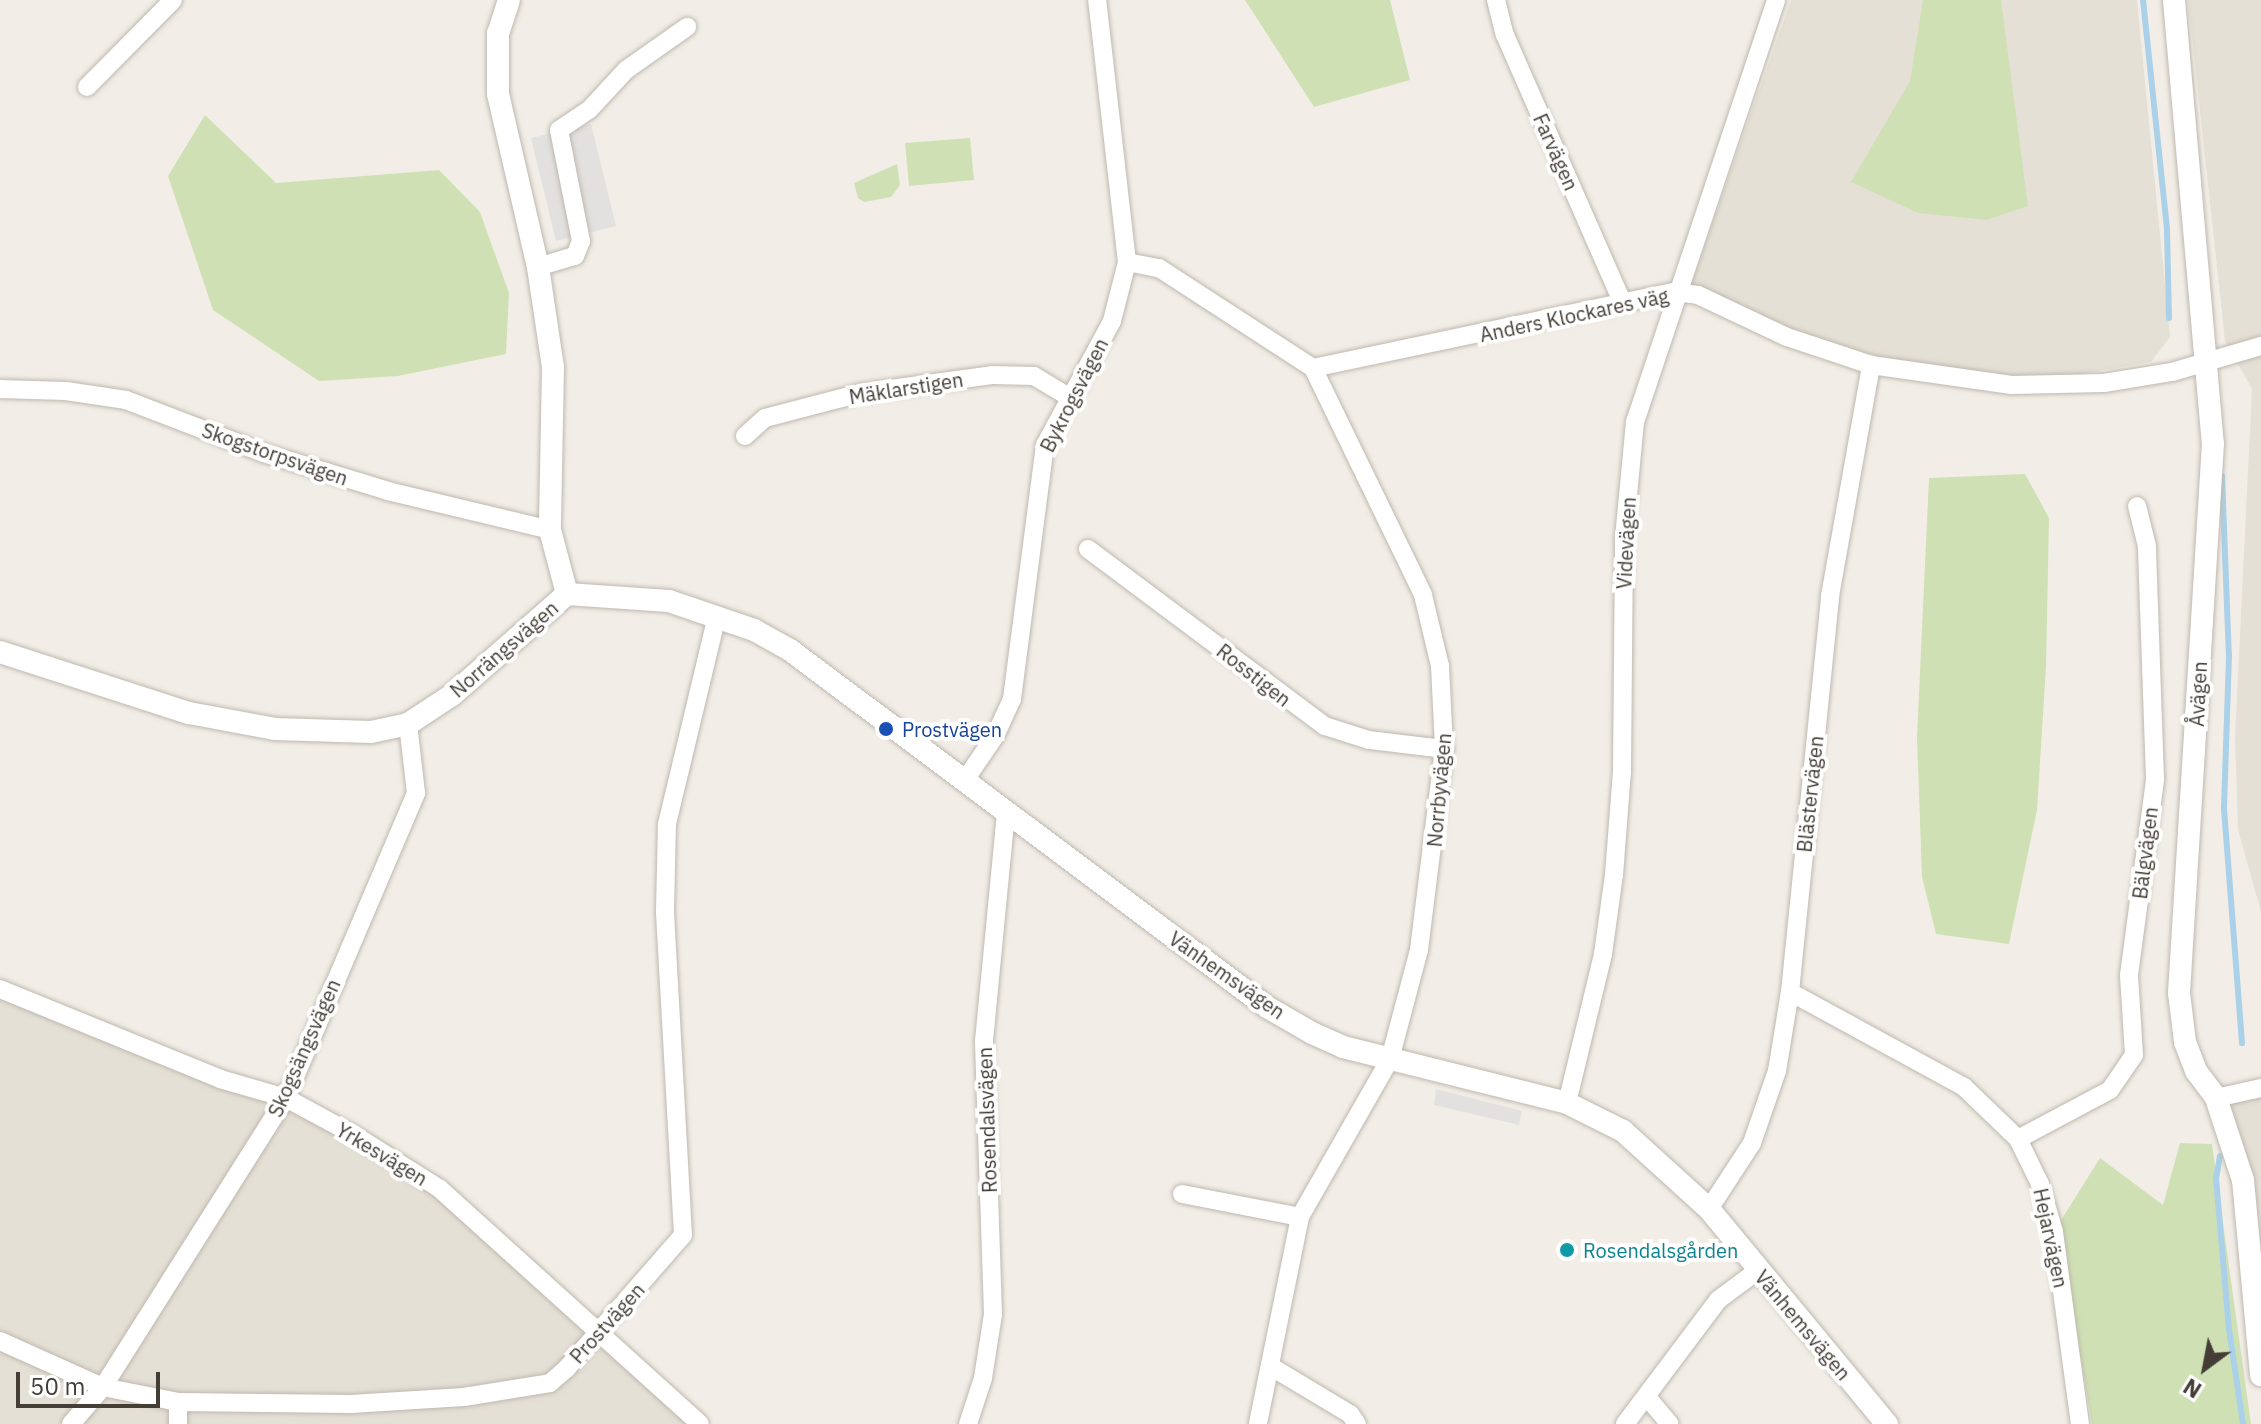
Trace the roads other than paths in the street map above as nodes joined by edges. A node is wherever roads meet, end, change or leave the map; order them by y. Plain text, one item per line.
1 (173, 0) edge
2 (509, 0) edge
3 (1097, 0) edge
4 (1496, 0) edge
5 (1776, 0) edge
6 (2174, 0) edge
7 (687, 27) dead end
8 (87, 87) dead end
9 (1127, 262) junction
10 (538, 267) junction
11 (1674, 292) junction
12 (1622, 301) junction
13 (2261, 346) edge
14 (2204, 359) junction
15 (1871, 365) junction
16 (1313, 368) junction
17 (0, 389) edge
18 (1069, 397) junction
19 (745, 436) dead end
20 (2137, 506) dead end
21 (550, 530) junction
22 (1088, 549) dead end
23 (567, 594) junction
24 (717, 616) junction
25 (0, 652) edge
26 (408, 724) junction
27 (1444, 749) junction
28 (965, 780) junction
29 (1006, 813) junction
30 (0, 989) edge
31 (1790, 992) junction
32 (1390, 1059) junction
33 (2261, 1088) edge
34 (286, 1098) junction
35 (2216, 1098) junction
36 (1567, 1103) junction
37 (2018, 1139) junction
38 (1182, 1194) dead end
39 (1709, 1209) junction
40 (1300, 1217) junction
41 (1757, 1271) junction
42 (597, 1332) junction
43 (0, 1341) edge
44 (1270, 1366) junction
45 (2261, 1375) edge
46 (103, 1387) junction
47 (1647, 1397) junction
48 (178, 1402) junction
49 (71, 1424) edge
50 (178, 1424) edge
51 (700, 1424) edge
52 (968, 1424) edge
53 (1258, 1424) edge
54 (1357, 1424) edge
55 (1625, 1424) edge
56 (1670, 1424) edge
57 (1887, 1424) edge
58 (2080, 1424) edge

1 - 8 street
2 - 10 street, Norrängsvägen
3 - 9 street, Bykrogsvägen
4 - 12 street, Farvägen
5 - 11 street, Videvägen
6 - 14 street, Åvägen
7 - 10 street
9 - 16 street
9 - 18 street, Bykrogsvägen
10 - 21 street, Norrängsvägen
11 - 12 street, Anders Klockares väg
11 - 15 street, Anders Klockares väg
11 - 36 street, Videvägen
12 - 16 street, Anders Klockares väg
13 - 14 street, Anders Klockares väg
14 - 15 street, Anders Klockares väg
14 - 35 street, Åvägen
15 - 31 street, Blästervägen
16 - 27 street, Norrbyvägen
17 - 21 street, Skogstorpsvägen
18 - 19 street, Mäklarstigen
18 - 28 street, Bykrogsvägen
20 - 37 street, Bälgvägen
21 - 23 street, Norrängsvägen
22 - 27 street, Rosstigen
23 - 24 street, Vänhemsvägen
23 - 26 street, Norrängsvägen
24 - 28 street, Vänhemsvägen
24 - 42 street, Prostvägen
25 - 26 street, Norrängsvägen
26 - 34 street, Skogsängsvägen
27 - 32 street, Norrbyvägen
28 - 29 street, Vänhemsvägen
29 - 32 street, Vänhemsvägen
29 - 52 street, Rosendalsvägen
30 - 34 street, Yrkesvägen
31 - 37 street, Hejarvägen
31 - 39 street, Blästervägen
32 - 36 street, Vänhemsvägen
32 - 40 street, Norrbyvägen
33 - 35 street
34 - 42 street, Yrkesvägen
34 - 46 street, Skogsängsvägen
35 - 45 street, Åvägen
36 - 39 street, Vänhemsvägen
37 - 58 street, Hejarvägen
38 - 40 street
39 - 41 street, Vänhemsvägen
40 - 44 street, Norrbyvägen
41 - 47 street
41 - 57 street, Vänhemsvägen
42 - 48 street, Prostvägen
42 - 51 street, Yrkesvägen
43 - 46 street, Prostvägen
44 - 53 street, Norrbyvägen
44 - 54 street
46 - 48 street, Prostvägen
46 - 49 street, Skogsängsvägen
47 - 55 street
47 - 56 street
48 - 50 street

